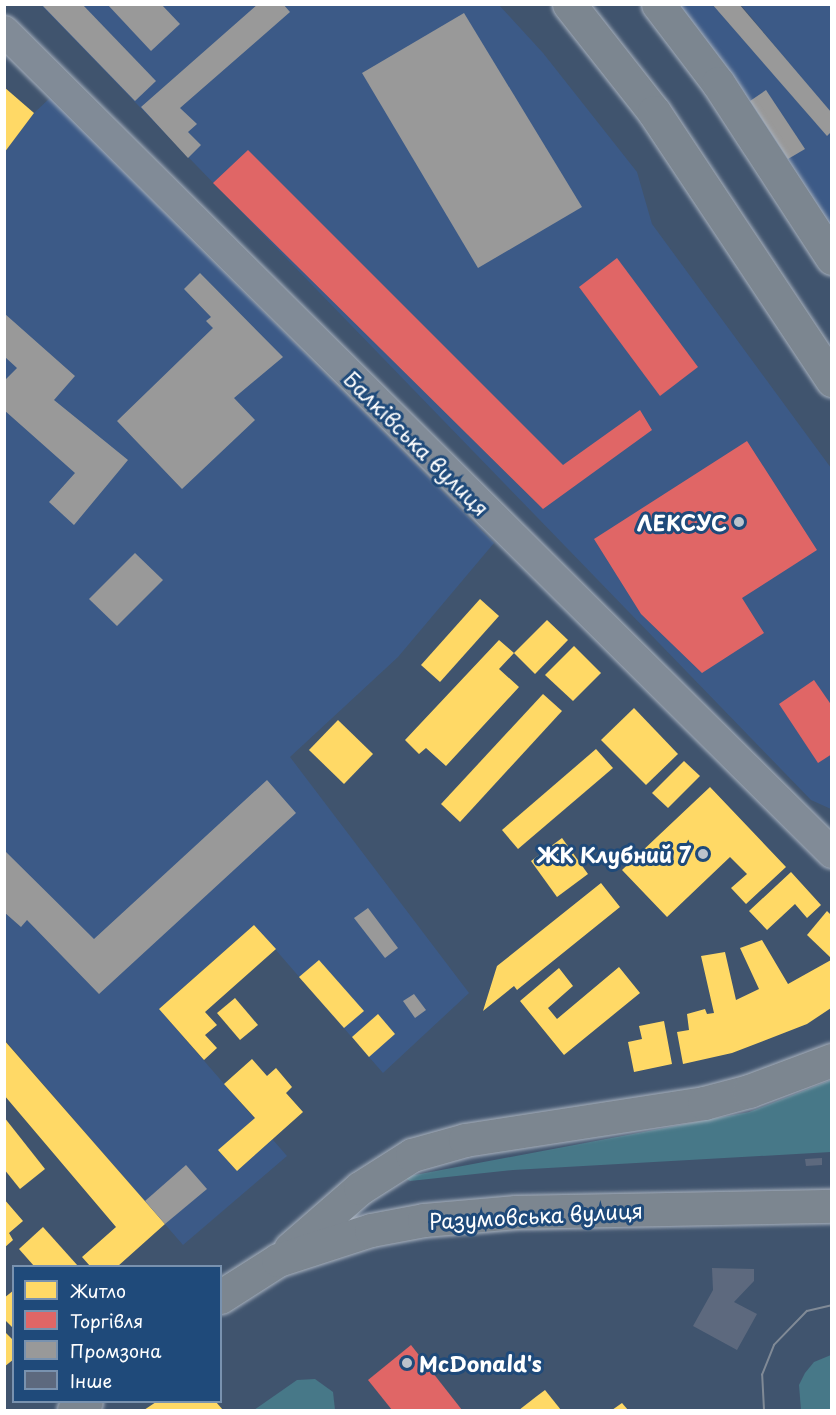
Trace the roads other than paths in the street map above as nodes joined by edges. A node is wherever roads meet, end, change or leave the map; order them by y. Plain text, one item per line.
1 (569, 4) edge
2 (658, 4) edge
3 (4, 31) edge
4 (831, 258) edge
5 (831, 380) edge
6 (831, 854) edge
7 (831, 1060) edge
8 (831, 1206) edge
9 (278, 1260) junction
10 (222, 1296) edge

1 - 5 main road
2 - 4 main road
3 - 6 street, Балківська вулиця
7 - 9 main road
8 - 9 main road, Разумовська вулиця
9 - 10 main road, Разумовська вулиця

